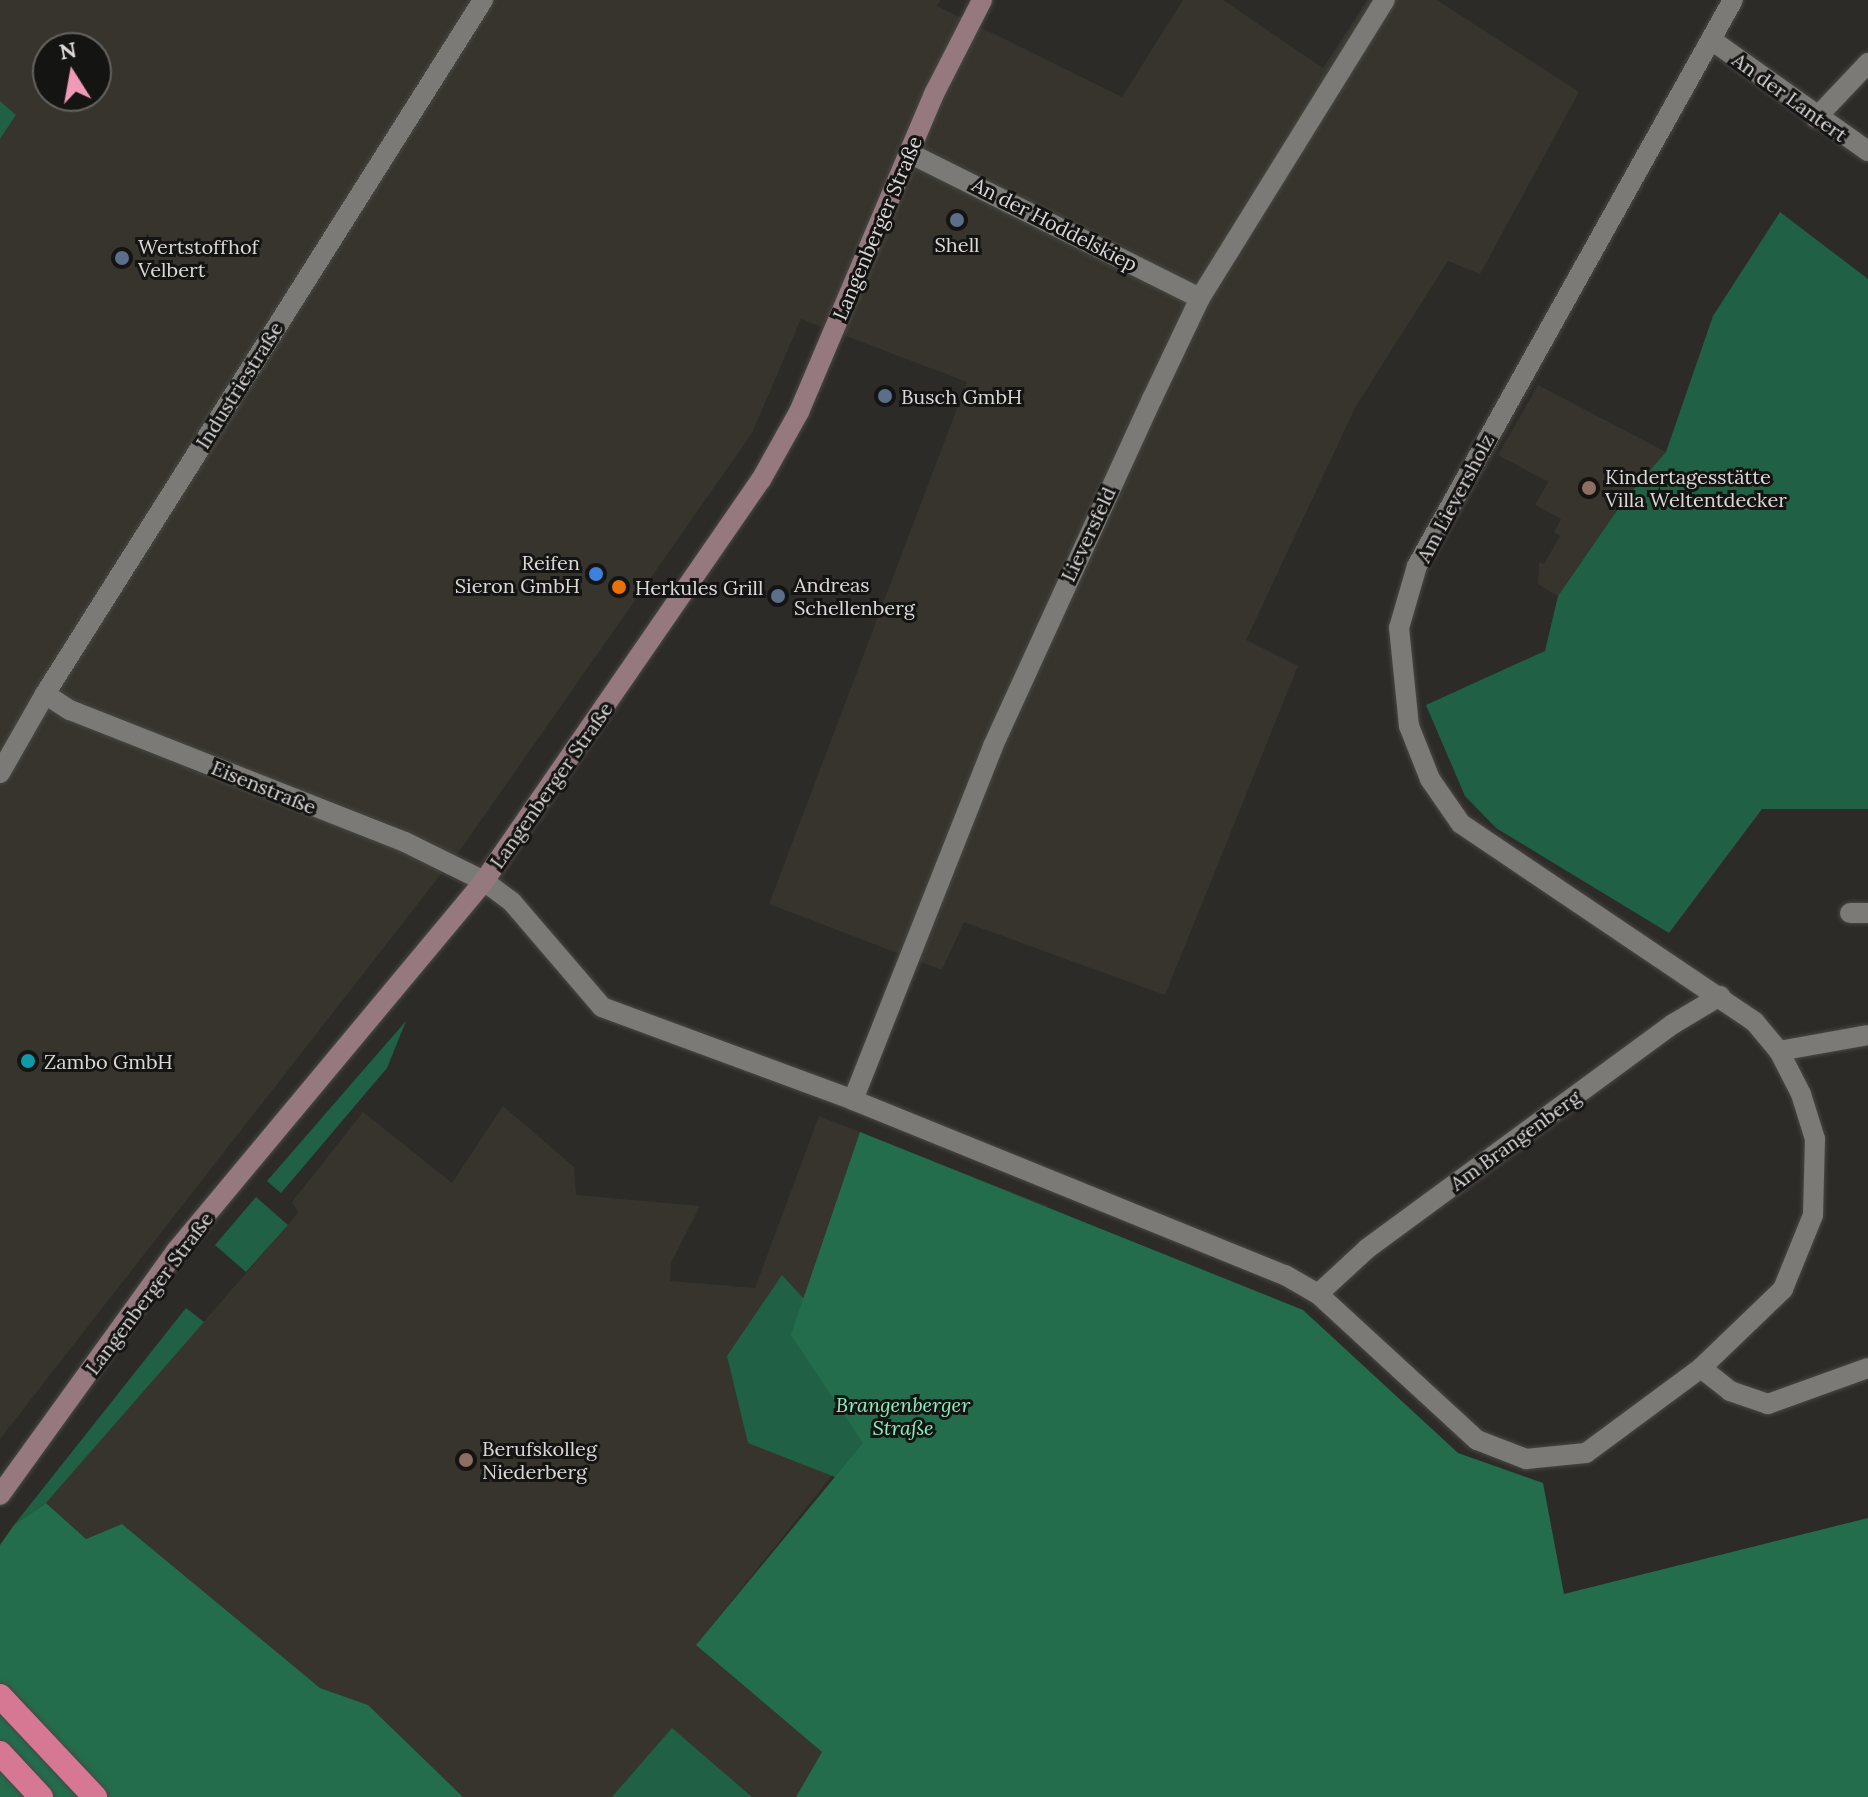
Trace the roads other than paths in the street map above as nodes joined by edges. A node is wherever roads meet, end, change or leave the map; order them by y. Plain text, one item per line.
1 (483, 0) edge
2 (982, 0) edge
3 (1385, 0) edge
4 (1733, 0) edge
5 (1713, 41) junction
6 (1868, 63) edge
7 (1816, 118) junction
8 (1868, 151) edge
9 (909, 153) junction
10 (1200, 298) junction
11 (45, 694) junction
12 (0, 773) edge
13 (484, 881) junction
14 (1720, 996) junction
15 (1868, 1035) edge
16 (1779, 1051) junction
17 (853, 1100) junction
18 (1318, 1294) junction
19 (1701, 1368) junction
20 (1868, 1368) edge
21 (0, 1495) edge
22 (0, 1696) edge
23 (0, 1753) edge
24 (41, 1797) edge
25 (95, 1797) edge

1 - 11 street, Industriestraße
2 - 9 main road, Langenberger Straße
3 - 10 street, Lieversfeld
4 - 5 street, Am Lieversholz
5 - 7 street, An der Lantert
5 - 14 street, Am Lieversholz
6 - 7 street
7 - 8 street, An der Lantert
9 - 10 street, An der Hoddelskiep
9 - 13 main road, Langenberger Straße
10 - 17 street, Lieversfeld
11 - 12 street, Industriestraße
11 - 13 street, Eisenstraße
13 - 17 street
13 - 21 main road, Langenberger Straße
14 - 16 street
14 - 18 street, Am Brangenberg
15 - 16 street
16 - 19 street
17 - 18 street
18 - 19 street
19 - 20 street
22 - 25 highway
23 - 24 highway

